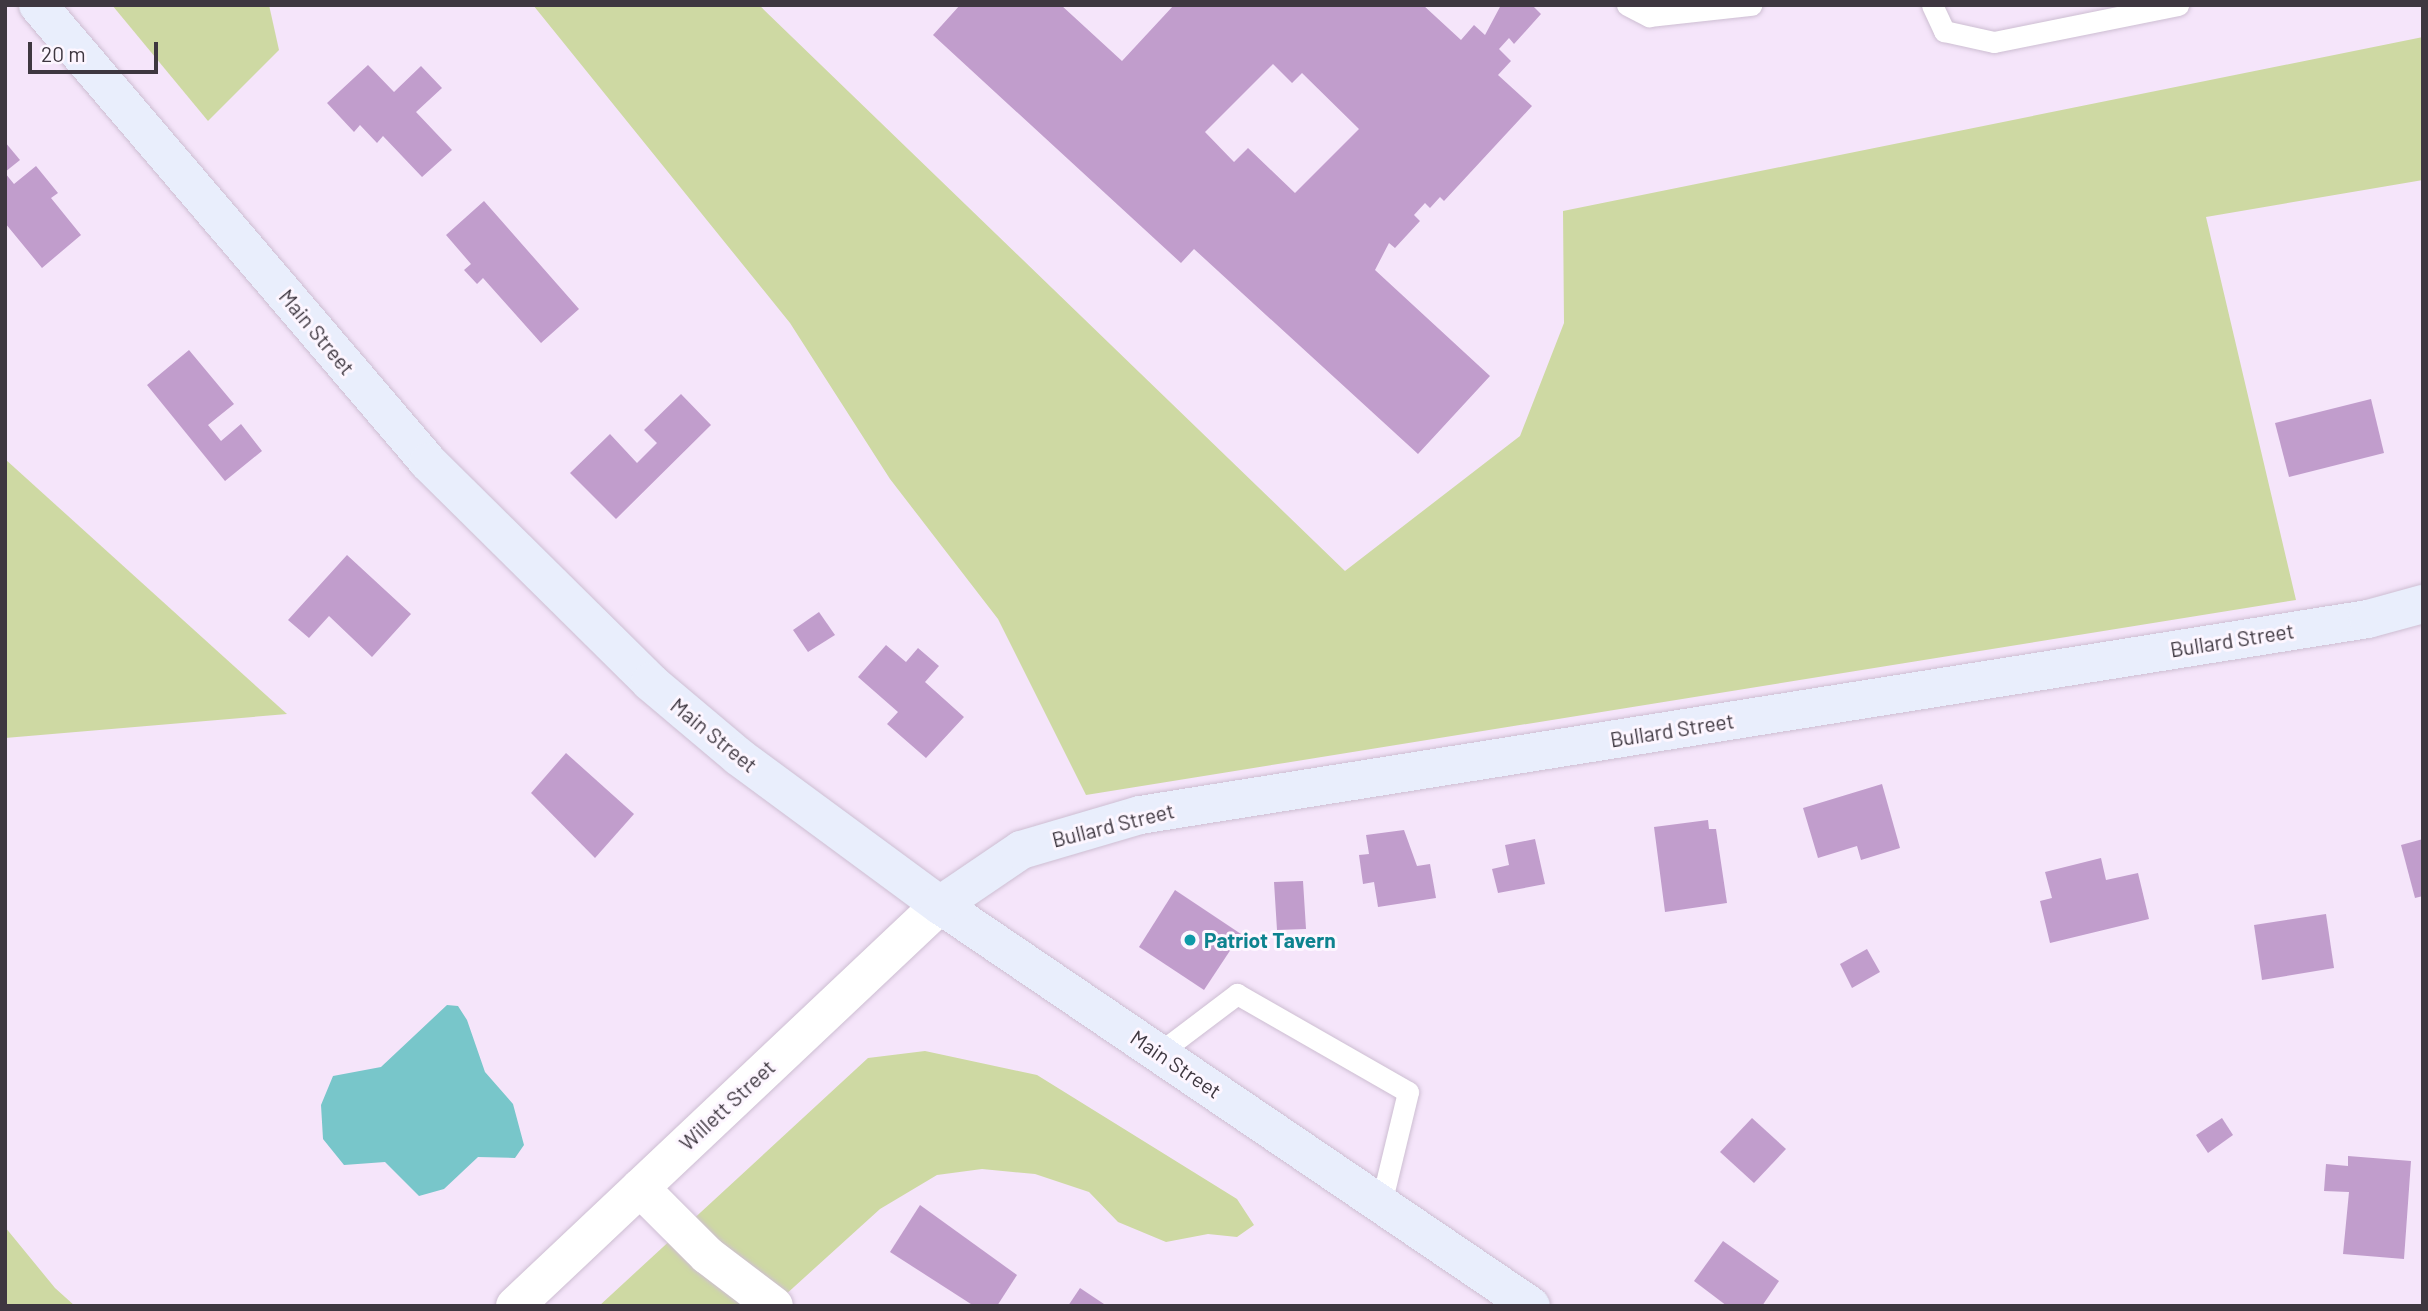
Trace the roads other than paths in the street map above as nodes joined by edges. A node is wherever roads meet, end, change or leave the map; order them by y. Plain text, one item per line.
1 (38, 5) edge
2 (1627, 5) edge
3 (1751, 5) edge
4 (1932, 5) edge
5 (2178, 5) edge
6 (2423, 604) edge
7 (940, 905) junction
8 (1159, 1053) junction
9 (640, 1188) junction
10 (1381, 1204) junction
11 (515, 1306) edge
12 (774, 1306) edge
13 (1531, 1306) edge

1 - 7 main road, Main Street
2 - 3 lane
4 - 5 lane
6 - 7 main road, Bullard Street
7 - 8 main road, Main Street
7 - 9 street, Willett Street
8 - 10 main road, Main Street
8 - 10 lane
9 - 11 street, Willett Street
9 - 12 street
10 - 13 main road, Main Street

